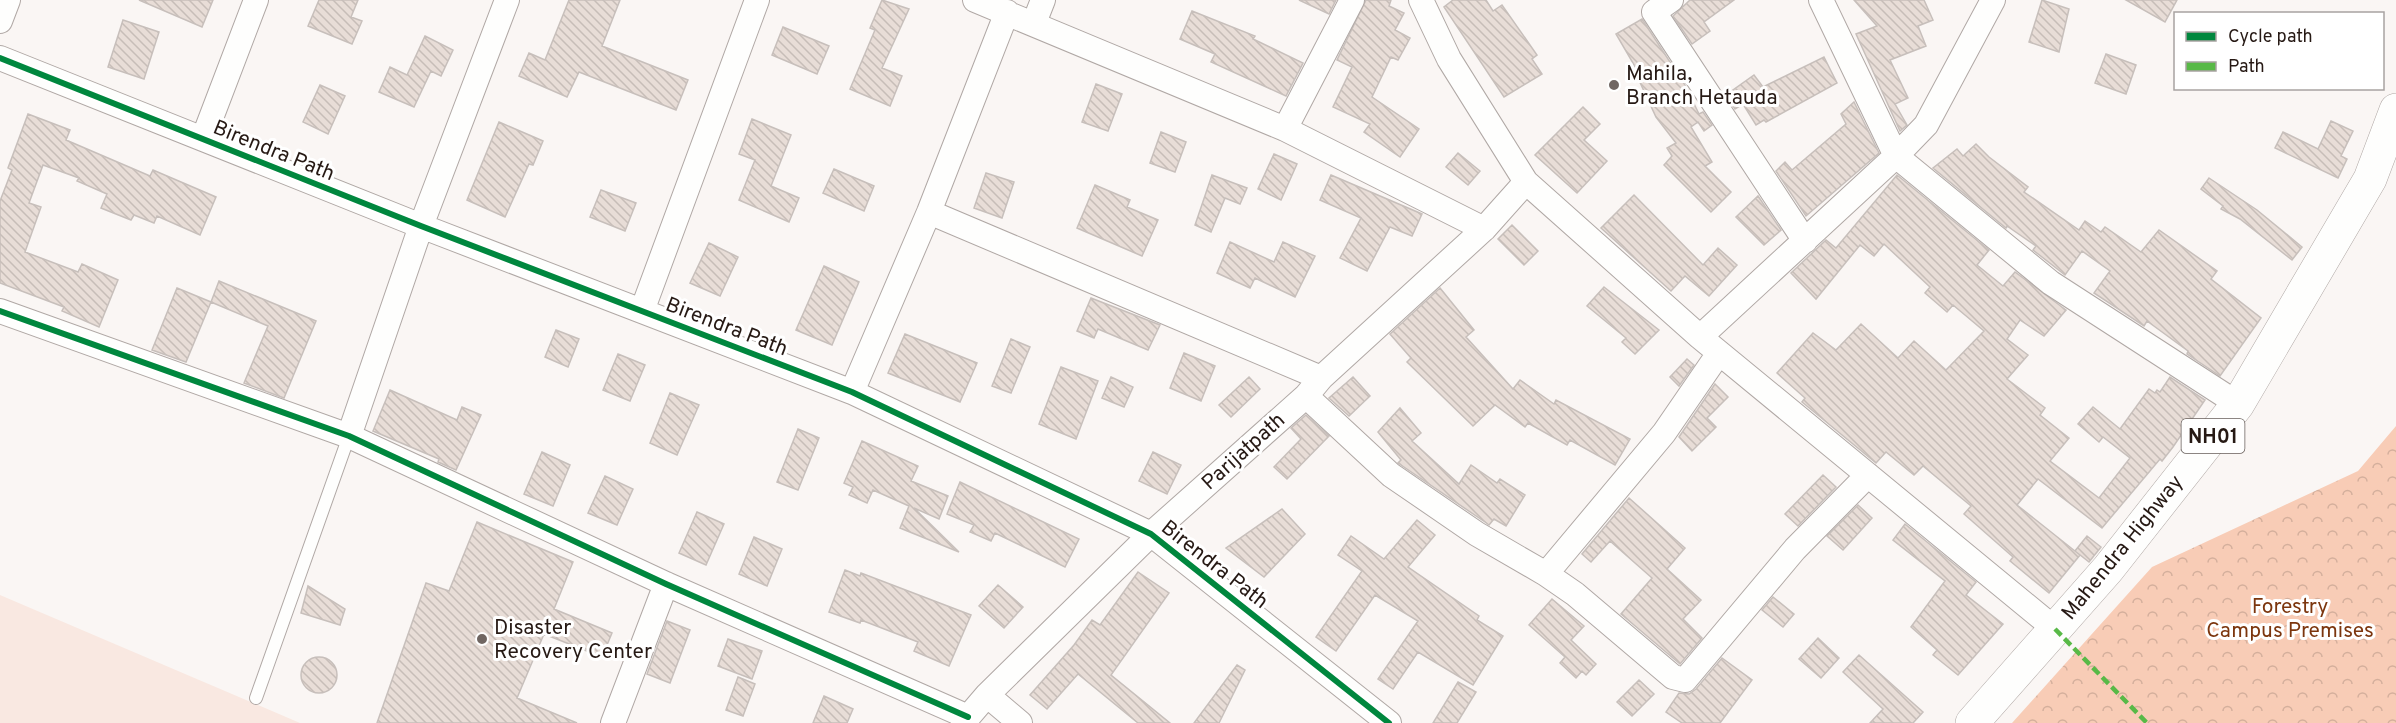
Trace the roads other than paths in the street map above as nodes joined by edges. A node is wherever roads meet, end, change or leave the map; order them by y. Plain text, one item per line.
1 (8, 0) edge
2 (256, 0) edge
3 (507, 0) edge
4 (757, 0) edge
5 (975, 0) edge
6 (1043, 0) edge
7 (1352, 0) edge
8 (1421, 0) edge
9 (1671, 0) edge
10 (1821, 0) edge
11 (1993, 0) edge
12 (1007, 12) junction
13 (0, 21) edge
14 (1034, 24) junction
15 (0, 58) edge
16 (2396, 110) edge
17 (1285, 129) junction
18 (203, 139) junction
19 (1896, 156) junction
20 (1526, 182) junction
21 (929, 212) junction
22 (421, 225) junction
23 (1484, 229) junction
24 (1805, 240) junction
25 (0, 311) edge
26 (642, 311) junction
27 (1701, 337) junction
28 (1719, 353) junction
29 (1313, 387) junction
30 (852, 392) junction
31 (2238, 404) junction
32 (349, 436) junction
33 (1868, 475) junction
34 (1151, 534) junction
35 (1546, 574) junction
36 (666, 584) junction
37 (2055, 629) junction
38 (987, 695) junction
39 (256, 698) dead end
40 (966, 720) edge
41 (613, 723) edge
42 (1020, 723) edge
43 (1389, 723) edge
44 (1972, 723) edge

1 - 13 street
2 - 18 street
3 - 22 street
4 - 26 street
5 - 12 street
6 - 14 street
7 - 17 street
8 - 20 street
9 - 24 street
10 - 19 street
11 - 19 street
12 - 14 street
12 - 21 street
14 - 17 street
15 - 18 street, Birendra Path
16 - 31 highway, Mahendra Highway / NH01
17 - 23 street
18 - 22 street, Birendra Path
19 - 24 street
19 - 31 street
20 - 23 street, Parijatpath
20 - 27 street
21 - 29 street
21 - 30 street
22 - 26 street, Birendra Path
22 - 32 street
23 - 29 street, Parijatpath
24 - 27 street
25 - 32 street
26 - 30 street, Birendra Path
27 - 28 street
28 - 33 street
28 - 35 street
29 - 34 street, Parijatpath
29 - 35 street
30 - 34 street, Birendra Path
31 - 37 highway, Mahendra Highway / NH01
32 - 36 street
32 - 39 lane
33 - 35 street
33 - 37 street
34 - 38 street, Parijatpath
34 - 43 street, Birendra Path
36 - 40 street
36 - 41 street
37 - 44 highway, Mahendra Highway / NH01
38 - 40 street, Parijatpath
38 - 42 street

